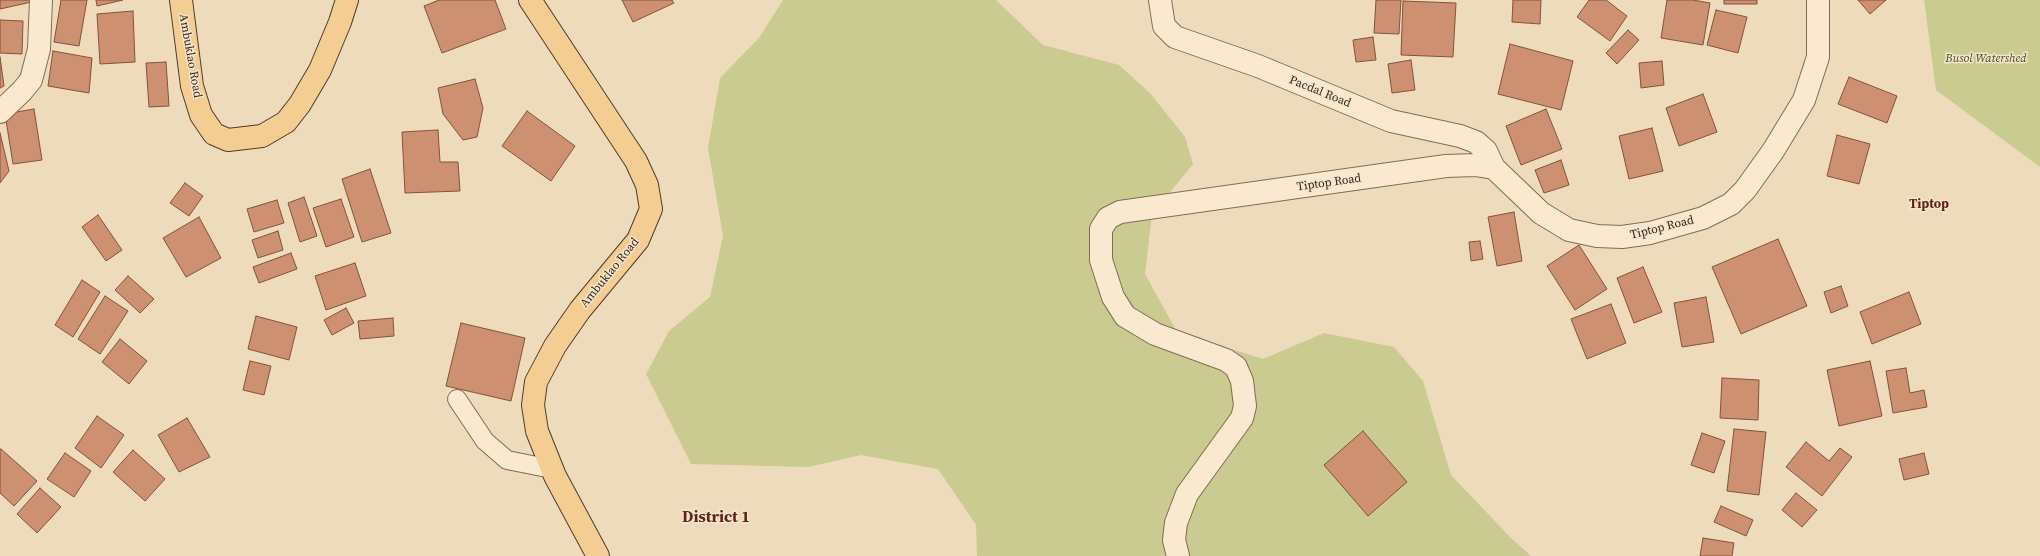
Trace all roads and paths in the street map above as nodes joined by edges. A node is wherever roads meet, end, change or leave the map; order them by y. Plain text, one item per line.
1 (41, 0) edge
2 (181, 0) edge
3 (347, 0) edge
4 (530, 0) edge
5 (1160, 0) edge
6 (1818, 0) edge
7 (0, 112) edge
8 (1494, 168) junction
9 (457, 399) dead end
10 (552, 469) junction
11 (598, 556) edge
12 (1178, 556) edge

1 - 7 street
2 - 3 main road, Ambuklao Road
4 - 10 main road, Ambuklao Road
5 - 8 street, Pacdal Road
6 - 8 street, Tiptop Road
8 - 12 street, Tiptop Road
9 - 10 lane
10 - 11 main road, Ambuklao Road

